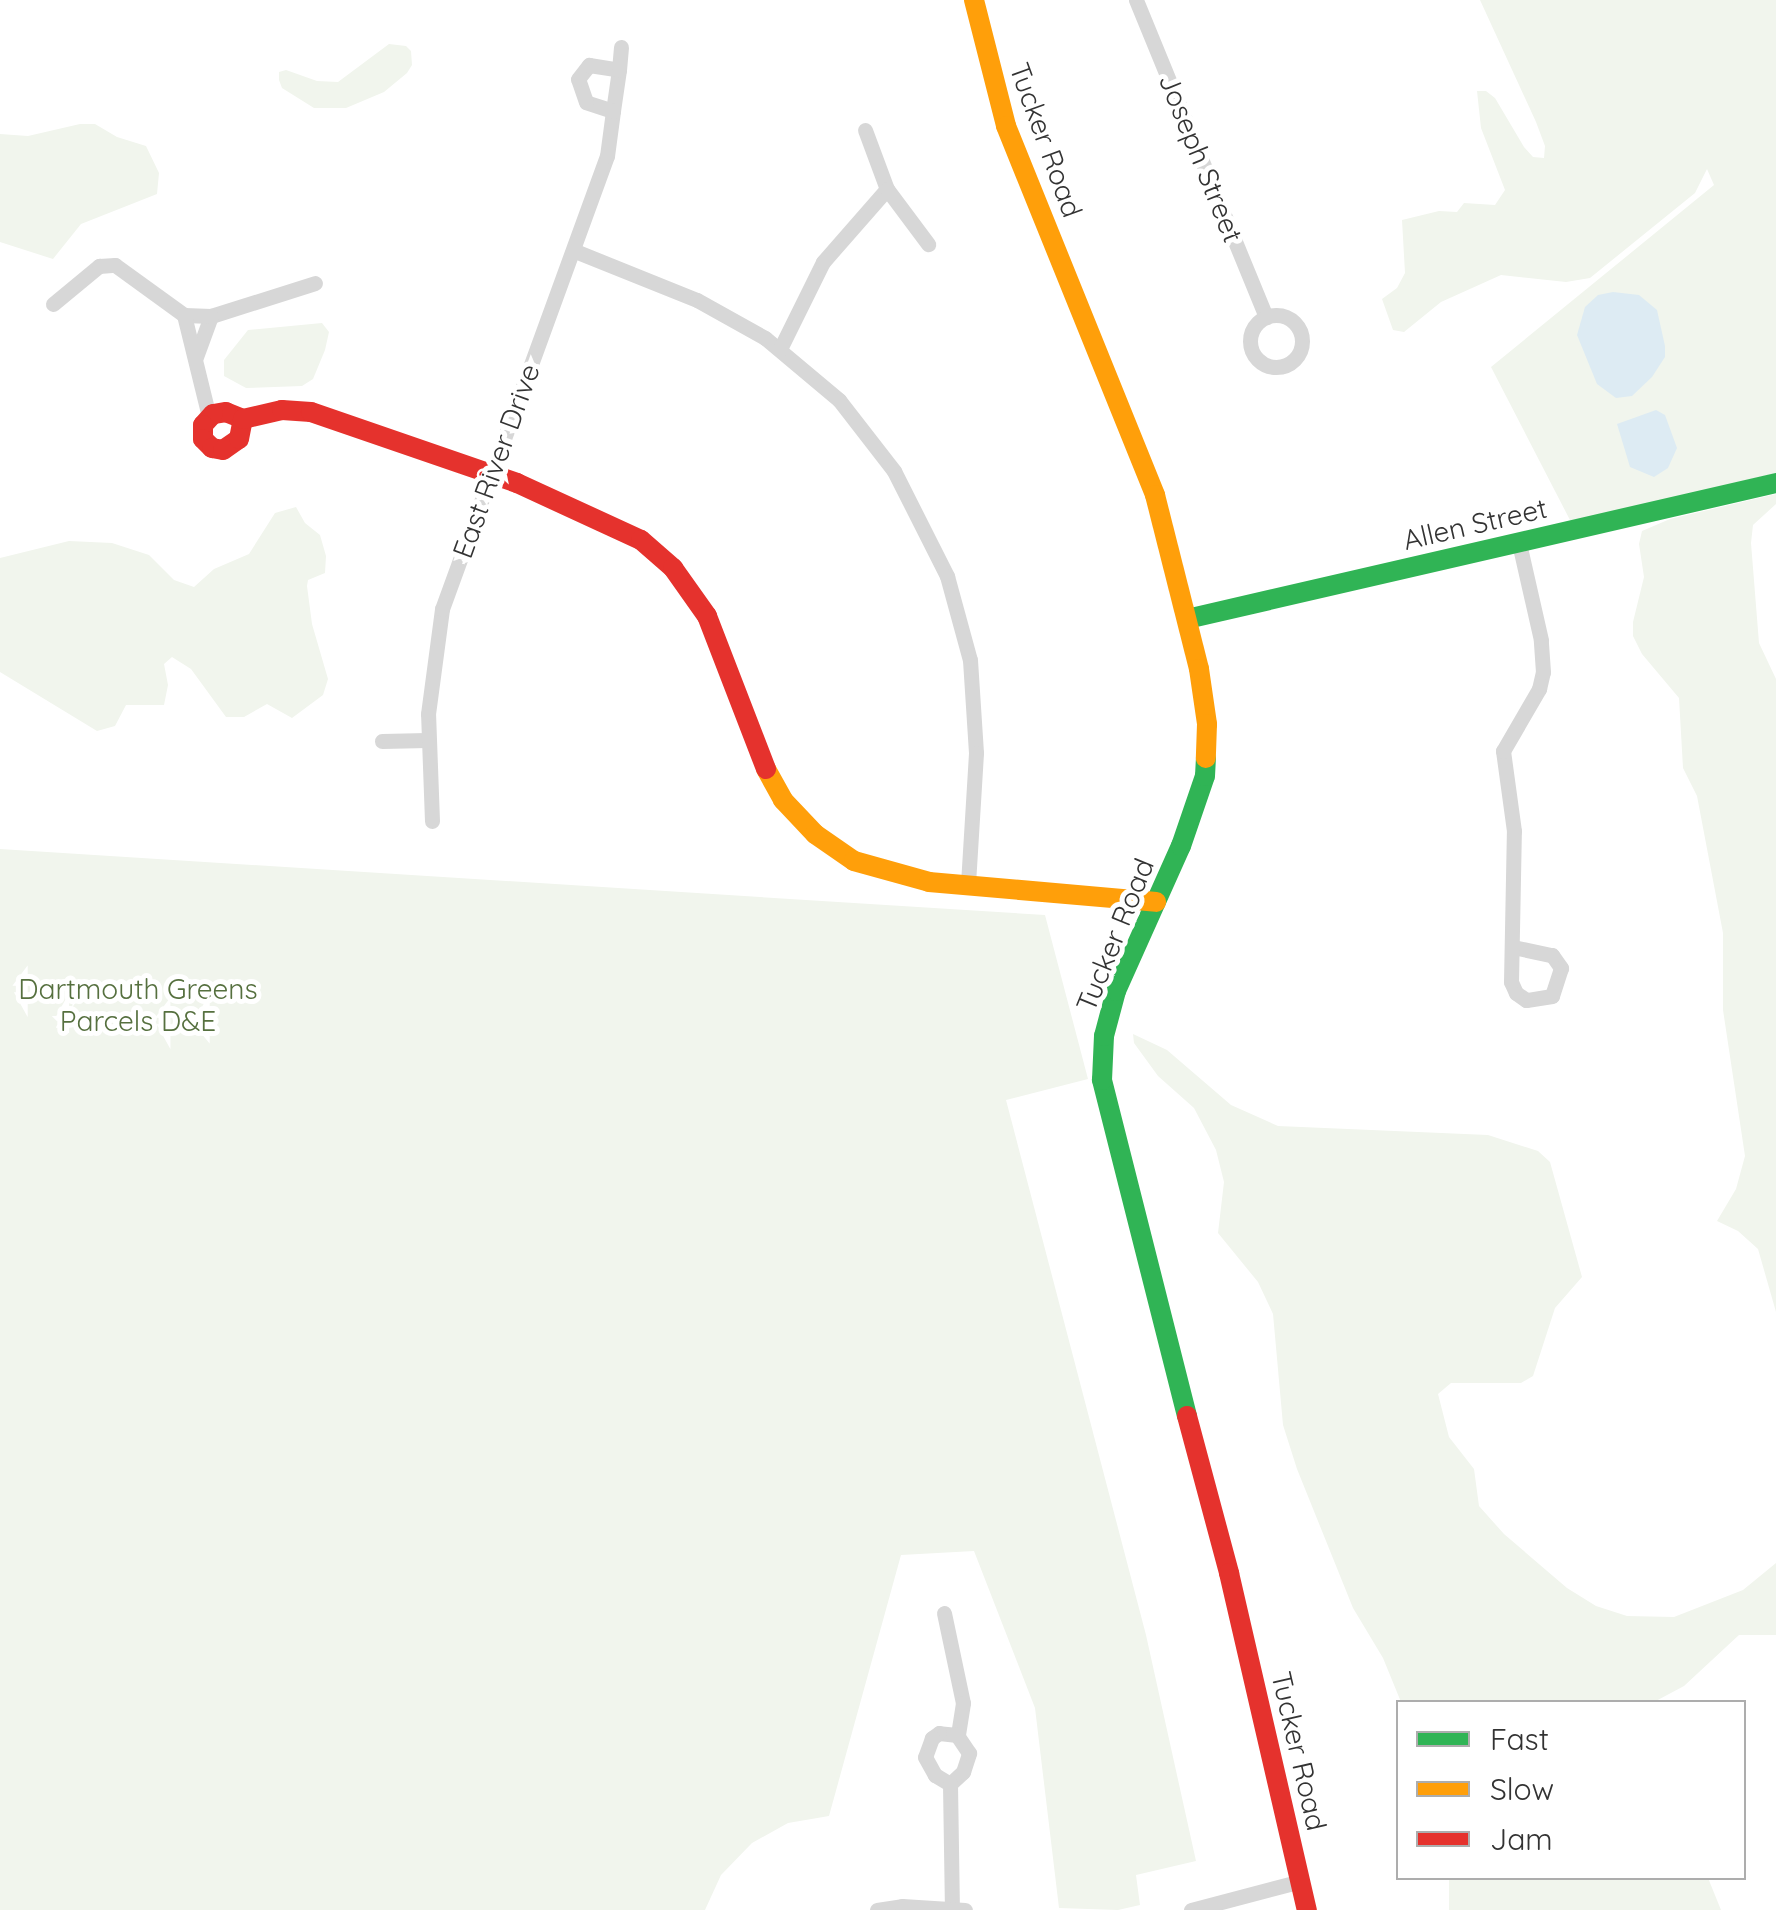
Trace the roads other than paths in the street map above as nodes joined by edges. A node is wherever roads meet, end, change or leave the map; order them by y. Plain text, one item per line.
1 (974, 0) edge
2 (1136, 0) edge
3 (622, 47) dead end
4 (619, 70) junction
5 (614, 111) junction
6 (865, 130) dead end
7 (887, 189) junction
8 (928, 244) dead end
9 (575, 252) junction
10 (315, 282) dead end
11 (53, 304) dead end
12 (184, 314) junction
13 (212, 316) junction
14 (1266, 317) dead end
15 (780, 348) junction
16 (196, 357) junction
17 (209, 417) junction
18 (243, 419) junction
19 (492, 473) junction
20 (1776, 483) edge
21 (1519, 543) junction
22 (1187, 619) junction
23 (427, 740) junction
24 (382, 742) dead end
25 (432, 821) dead end
26 (968, 884) junction
27 (1156, 902) junction
28 (1513, 947) dead end
29 (944, 1613) dead end
30 (958, 1735) junction
31 (950, 1784) junction
32 (1301, 1881) junction
33 (958, 1909) edge
34 (878, 1910) edge
35 (1191, 1910) edge
36 (1307, 1910) edge

1 - 22 main road, Tucker Road
2 - 14 street, Joseph Street
3 - 4 street, East River Drive
4 - 5 street, East River Drive
4 - 5 street
5 - 9 street, East River Drive
6 - 7 street
7 - 8 street
7 - 15 street
9 - 15 street
9 - 19 street, East River Drive
10 - 13 street
11 - 12 street
12 - 13 street
12 - 16 street
13 - 16 street
15 - 26 street
16 - 17 street
17 - 18 main road
17 - 18 main road
18 - 19 main road
19 - 23 street, East River Drive
19 - 26 main road
20 - 21 main road, Allen Street
21 - 22 main road, Allen Street
21 - 28 street
22 - 27 main road, Tucker Road
23 - 24 street
23 - 25 street, East River Drive
26 - 27 main road
27 - 32 main road, Tucker Road
29 - 30 street
30 - 31 street
30 - 31 street
31 - 33 street
32 - 35 street
32 - 36 main road, Tucker Road
33 - 34 street

